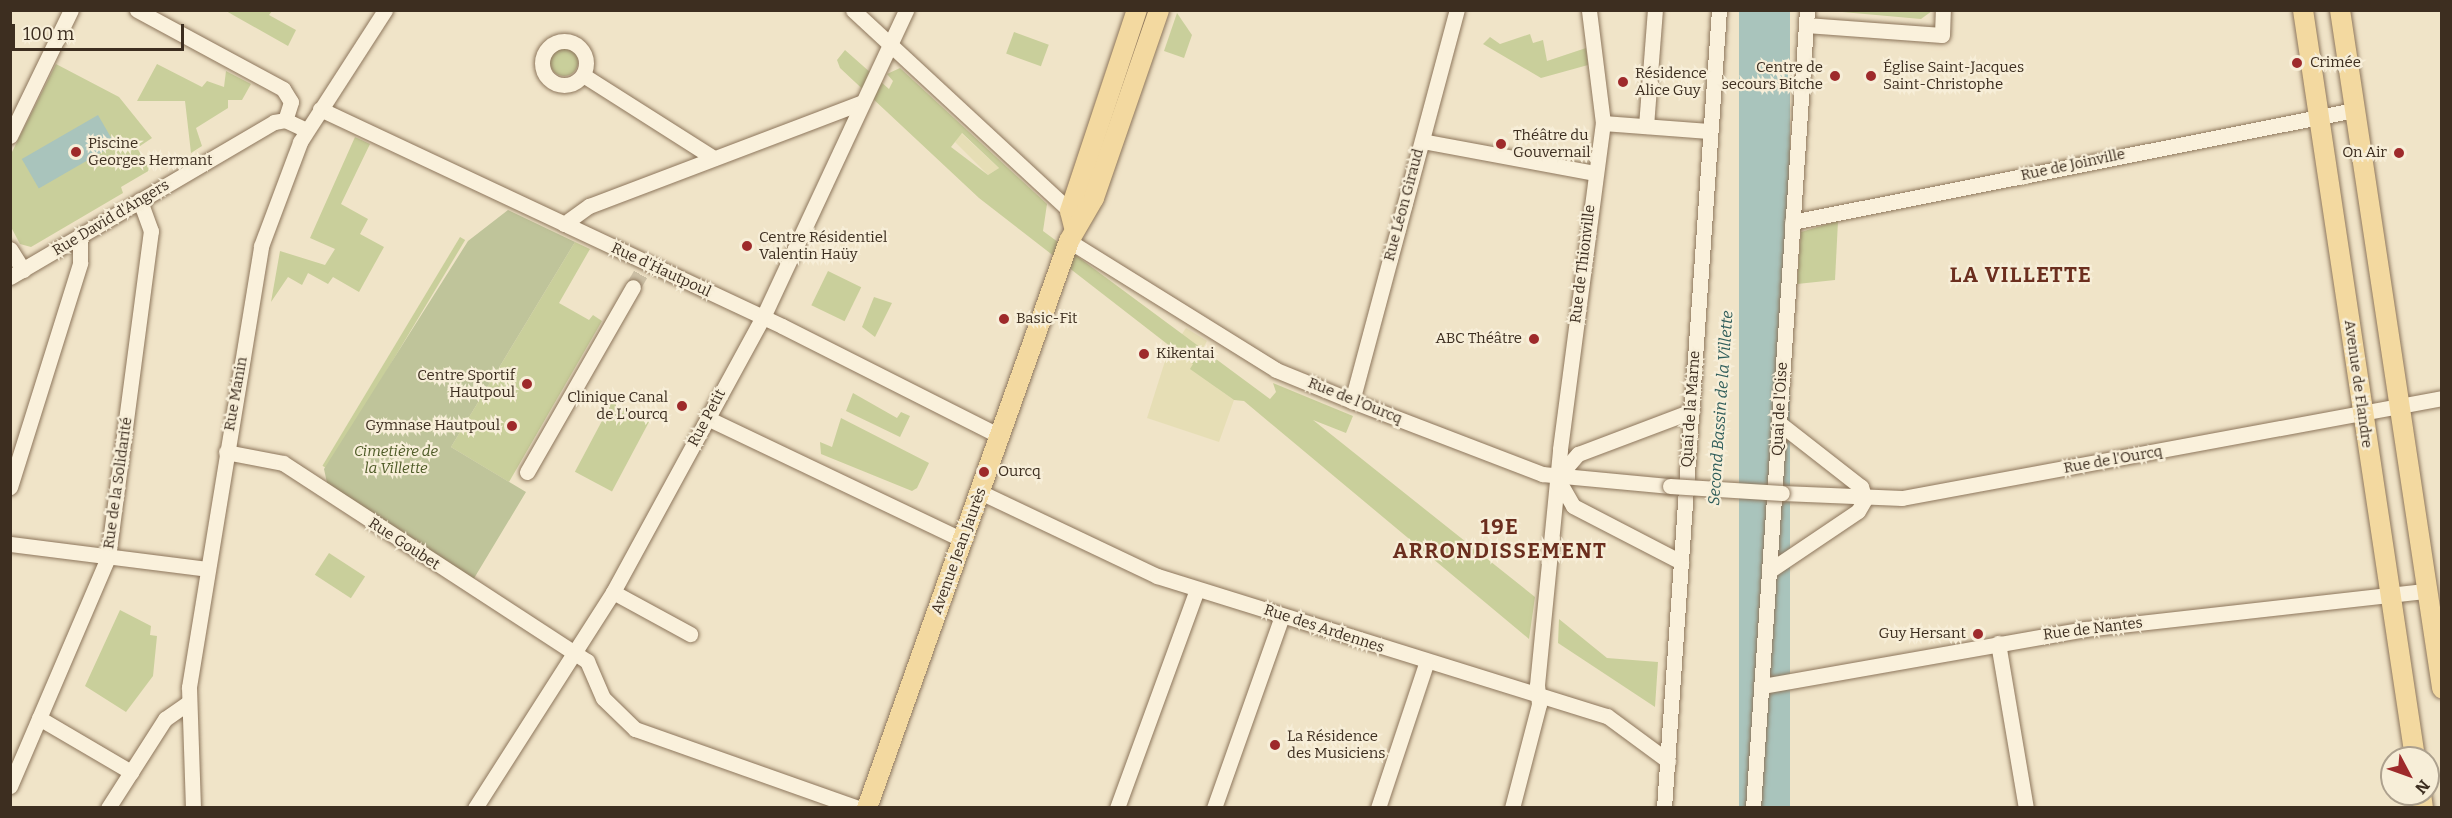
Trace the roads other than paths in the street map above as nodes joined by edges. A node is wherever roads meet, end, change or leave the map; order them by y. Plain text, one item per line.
1 (71, 10) edge
2 (137, 10) edge
3 (385, 10) edge
4 (853, 10) edge
5 (906, 10) edge
6 (1137, 10) edge
7 (1159, 10) edge
8 (1457, 10) edge
9 (1590, 10) edge
10 (1655, 10) edge
11 (1719, 10) edge
12 (1943, 10) edge
13 (2303, 10) edge
14 (2340, 10) edge
15 (1807, 18) edge
16 (889, 45) junction
17 (583, 75) dead end
18 (860, 103) junction
19 (320, 109) junction
20 (2354, 110) junction
21 (2319, 116) junction
22 (285, 120) junction
23 (1603, 123) junction
24 (1646, 126) junction
25 (306, 130) junction
26 (1710, 131) junction
27 (10, 136) edge
28 (1422, 141) junction
29 (714, 158) junction
30 (1594, 173) junction
31 (140, 200) junction
32 (1792, 222) junction
33 (564, 224) junction
34 (1071, 226) junction
35 (80, 236) junction
36 (10, 249) edge
37 (17, 274) edge
38 (633, 287) tunnel mouth
39 (763, 317) junction
40 (2442, 398) edge
41 (1352, 401) junction
42 (2397, 406) junction
43 (1692, 411) junction
44 (2362, 413) junction
45 (707, 418) junction
46 (1779, 423) junction
47 (1000, 436) junction
48 (226, 452) junction
49 (527, 472) dead end
50 (1557, 478) junction
51 (10, 487) edge
52 (980, 492) junction
53 (1864, 500) junction
54 (1573, 506) junction
55 (1553, 519) junction
56 (963, 540) junction
57 (10, 544) edge
58 (108, 557) junction
59 (1681, 562) junction
60 (207, 569) junction
61 (1769, 571) junction
62 (1197, 589) junction
63 (2426, 591) junction
64 (613, 592) junction
65 (2389, 595) junction
66 (1282, 616) junction
67 (690, 634) dead end
68 (1998, 643) junction
69 (576, 654) junction
70 (1427, 661) junction
71 (1762, 686) junction
72 (2442, 688) edge
73 (1538, 695) junction
74 (188, 703) junction
75 (39, 718) junction
76 (2413, 746) edge
77 (1668, 761) junction
78 (130, 772) junction
79 (10, 786) edge
80 (108, 807) edge
81 (193, 807) edge
82 (475, 807) edge
83 (858, 807) edge
84 (867, 807) edge
85 (1116, 807) edge
86 (1214, 807) edge
87 (1378, 807) edge
88 (1512, 807) edge
89 (1664, 807) edge
90 (1753, 807) edge
91 (2026, 807) edge

1 - 27 street
2 - 22 street
3 - 19 street, Rue Manin
4 - 16 street, Rue de l'Ourcq
5 - 16 street, Rue Petit
6 - 34 main road, Avenue Jean Jaurès
7 - 34 main road, Avenue Jean Jaurès
8 - 28 street, Rue Léon Giraud
9 - 23 street, Rue de Thionville
10 - 24 street
11 - 26 street, Quai de la Marne
12 - 15 street
13 - 21 main road, Avenue de Flandre
14 - 20 main road
15 - 32 street, Quai de l'Oise
16 - 18 street, Rue Petit
16 - 34 street, Rue de l'Ourcq
17 - 29 street
18 - 29 street
18 - 39 street, Rue Petit
19 - 25 street, Rue Manin
19 - 33 street, Rue d'Hautpoul
20 - 21 street, Rue de Joinville
20 - 42 main road
21 - 32 street, Rue de Joinville
21 - 44 main road, Avenue de Flandre
22 - 25 street
22 - 31 street, Rue David d'Angers
23 - 24 street
23 - 30 street, Rue de Thionville
24 - 26 street
25 - 48 street, Rue Manin
26 - 43 street, Quai de la Marne
28 - 30 street
28 - 41 street, Rue Léon Giraud
29 - 33 street
30 - 50 street, Rue de Thionville
31 - 35 street, Rue David d'Angers
31 - 58 street, Rue de la Solidarité
32 - 46 street, Quai de l'Oise
33 - 39 street, Rue d'Hautpoul
34 - 41 street, Rue de l'Ourcq
34 - 47 main road, Avenue Jean Jaurès
35 - 37 street, Rue David d'Angers
35 - 51 street
36 - 37 street
38 - 49 street
39 - 45 street, Rue Petit
39 - 47 street, Rue d'Hautpoul
40 - 42 street, Rue de l'Ourcq
41 - 50 street, Rue de l'Ourcq
42 - 44 street, Rue de l'Ourcq
42 - 63 main road
43 - 50 street
43 - 59 street, Quai de la Marne
44 - 53 street, Rue de l'Ourcq
44 - 65 main road, Avenue de Flandre
45 - 56 street
45 - 64 street, Rue Petit
46 - 53 street
46 - 61 street, Quai de l'Oise
47 - 52 main road, Avenue Jean Jaurès
48 - 60 street, Rue Manin
48 - 69 street, Rue Goubet
50 - 53 street, Rue de l'Ourcq, bridge
50 - 54 street
50 - 55 street, Rue de Thionville
52 - 56 main road, Avenue Jean Jaurès
52 - 62 street, Rue des Ardennes
53 - 61 street
54 - 55 street
54 - 59 street
55 - 73 street, Rue de Thionville
56 - 84 main road, Avenue Jean Jaurès
57 - 58 street
58 - 60 street
58 - 75 street, Rue de la Solidarité
59 - 77 street, Quai de la Marne
60 - 74 street, Rue Manin
61 - 71 street, Quai de l'Oise
62 - 66 street, Rue des Ardennes
62 - 85 street
63 - 65 street, Rue de Nantes
63 - 72 main road
64 - 67 street
64 - 69 street, Rue Petit
65 - 68 street, Rue de Nantes
65 - 76 main road, Avenue de Flandre
66 - 70 street, Rue des Ardennes
66 - 86 street
68 - 71 street, Rue de Nantes
68 - 91 street
69 - 82 street, Rue Petit
69 - 83 street, Rue Goubet
70 - 73 street, Rue des Ardennes
70 - 87 street
71 - 90 street, Quai de l'Oise
73 - 77 street, Rue des Ardennes
73 - 88 street, Rue de Thionville
74 - 78 street
74 - 81 street, Rue Manin
75 - 78 street
75 - 79 street, Rue de la Solidarité
77 - 89 street, Quai de la Marne
78 - 80 street

